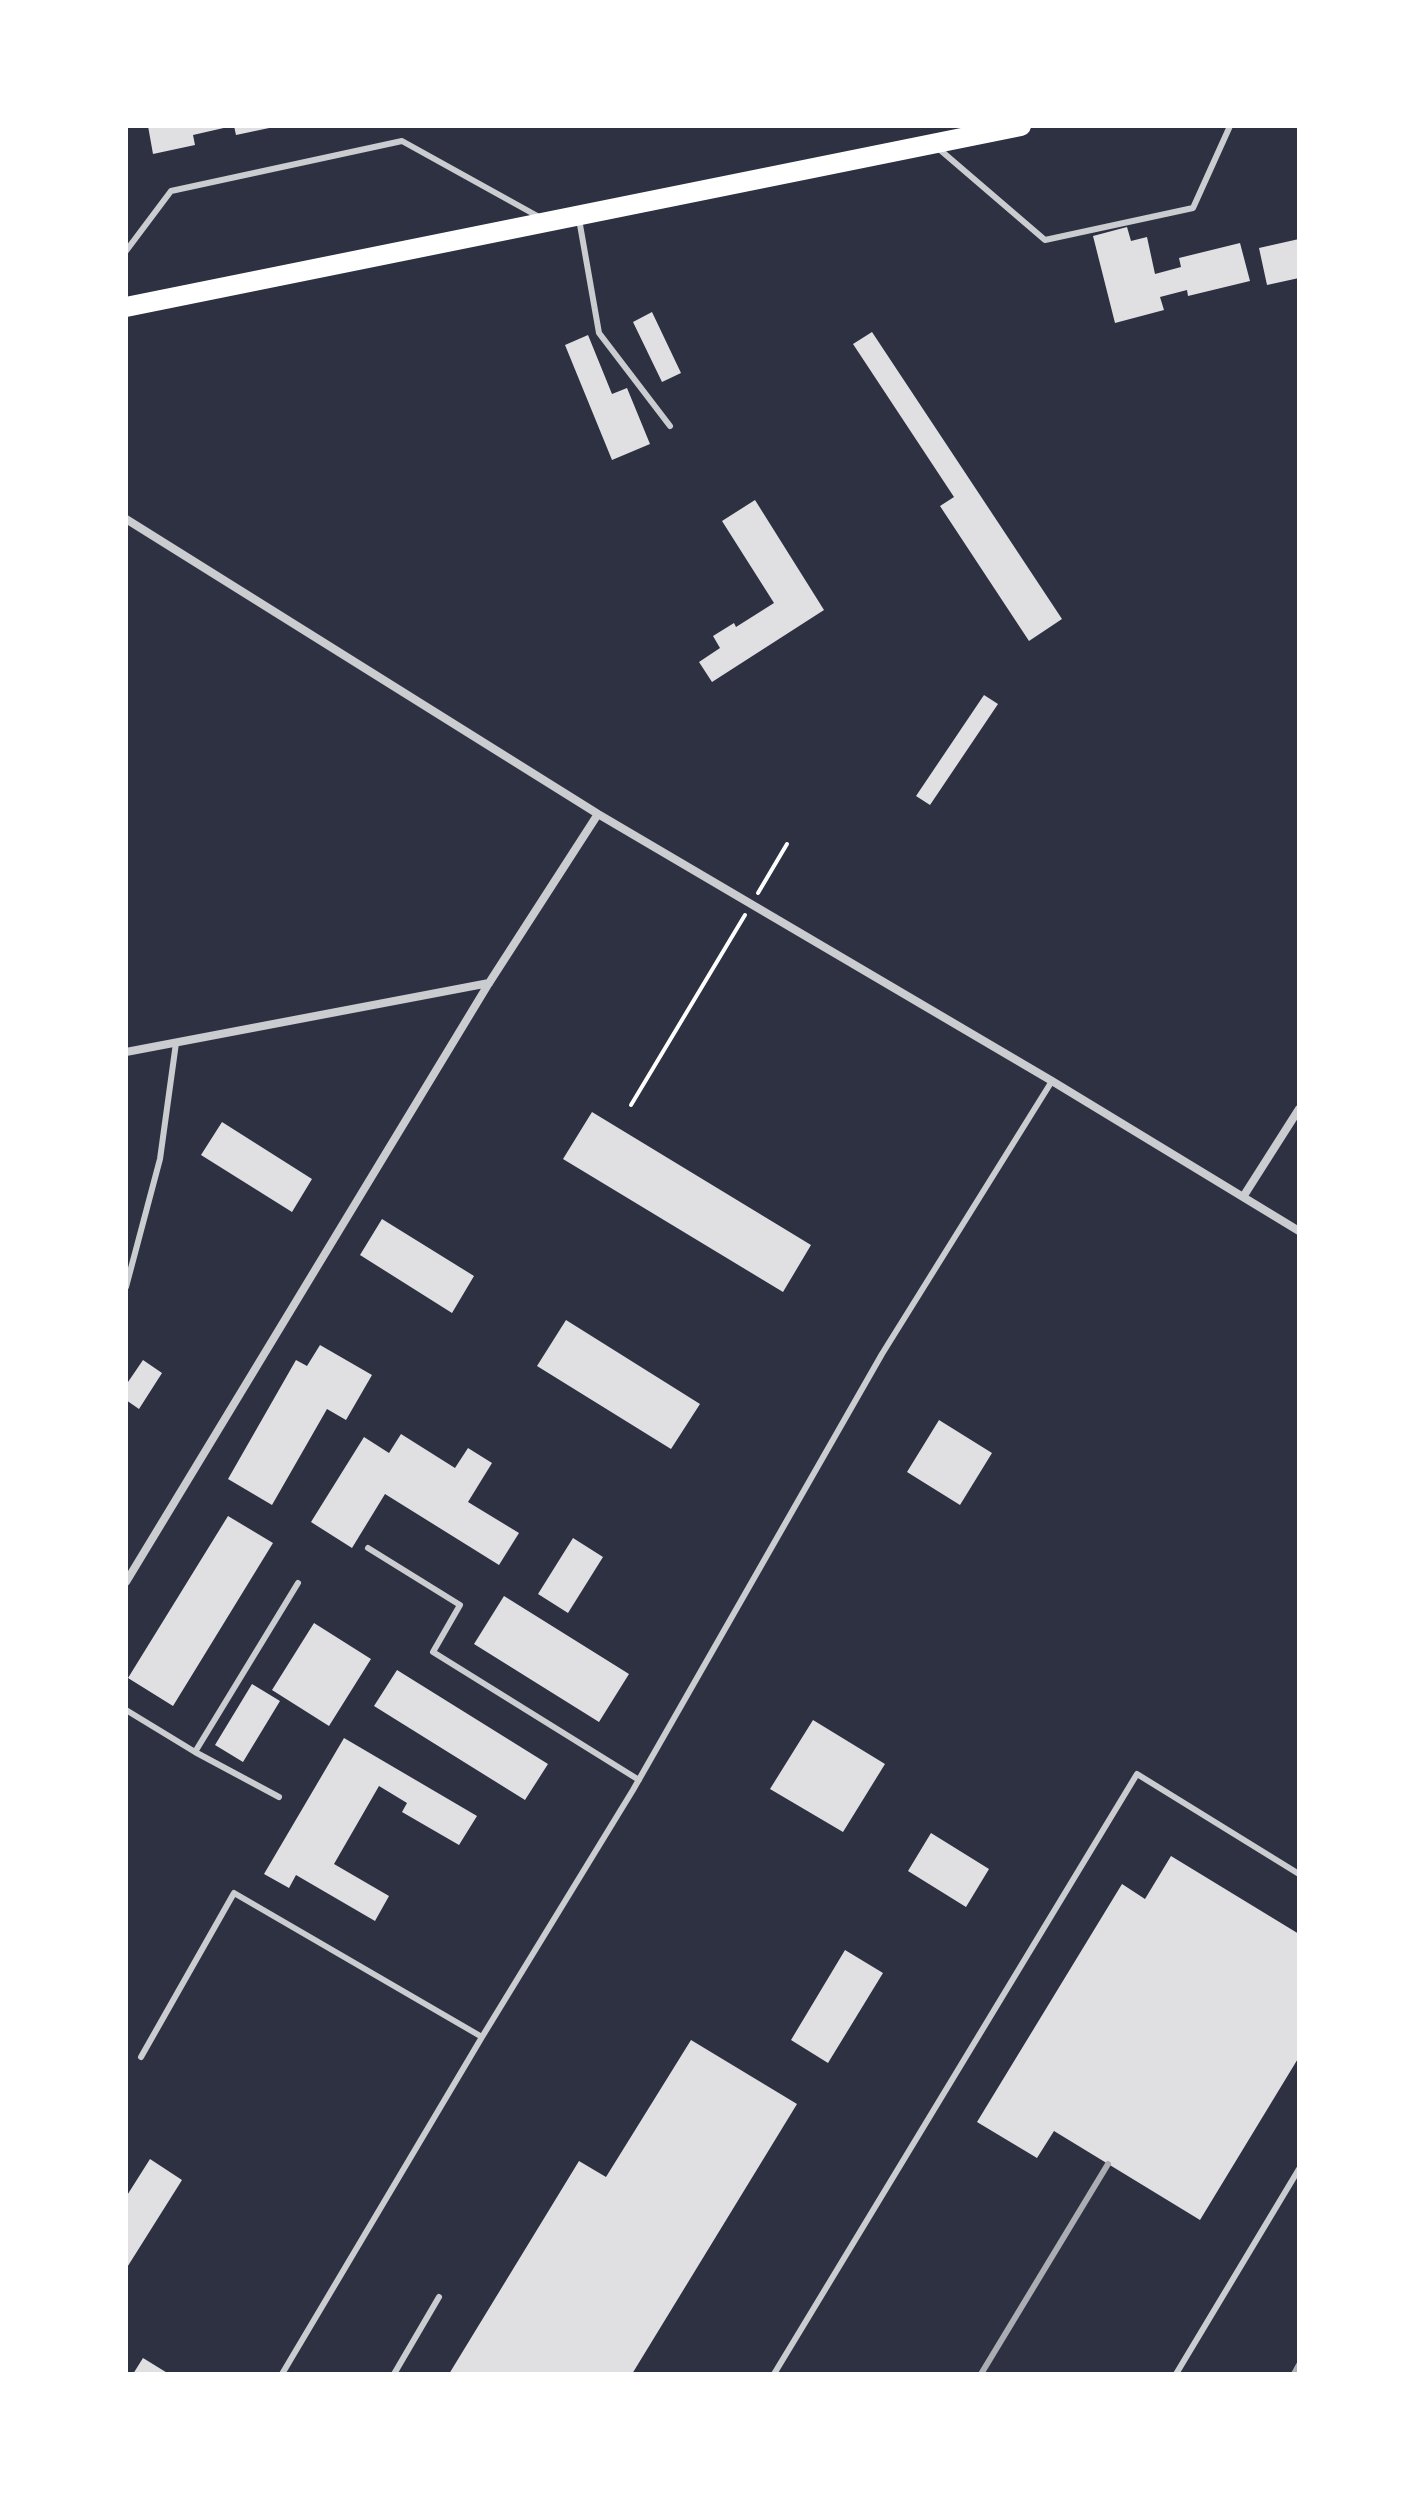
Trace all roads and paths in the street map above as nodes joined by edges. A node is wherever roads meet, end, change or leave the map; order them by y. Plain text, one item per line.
1 (1021, 126) edge
2 (1230, 126) edge
3 (934, 144) junction
4 (578, 216) junction
5 (548, 222) junction
6 (126, 251) edge
7 (126, 307) edge
8 (670, 426) dead end
9 (126, 519) edge
10 (598, 814) junction
11 (787, 844) dead end
12 (751, 904) junction
13 (489, 983) junction
14 (176, 1043) junction
15 (126, 1052) edge
16 (1052, 1081) junction
17 (631, 1105) dead end
18 (1299, 1109) edge
19 (1243, 1197) junction
20 (1299, 1231) edge
21 (126, 1287) edge
22 (368, 1548) dead end
23 (126, 1582) edge
24 (298, 1583) dead end
25 (126, 1710) edge
26 (195, 1752) junction
27 (639, 1780) junction
28 (279, 1797) dead end
29 (1299, 1874) edge
30 (482, 2037) junction
31 (141, 2057) dead end
32 (1299, 2169) edge
33 (439, 2297) dead end
34 (282, 2374) edge
35 (394, 2374) edge
36 (774, 2374) edge
37 (1176, 2374) edge

1 - 3 highway
2 - 3 lane
3 - 4 highway
4 - 5 highway
4 - 8 lane
5 - 6 lane
5 - 7 highway
9 - 10 street
10 - 12 street
10 - 13 street
11 - 12 path
12 - 16 street
12 - 17 path
13 - 14 street
13 - 23 street
14 - 15 street
14 - 21 lane
16 - 19 street
16 - 27 lane
18 - 19 street
19 - 20 street
22 - 27 lane
24 - 26 lane
25 - 26 lane
26 - 28 lane
27 - 30 lane
29 - 36 lane
30 - 31 lane
30 - 34 lane
32 - 37 lane
33 - 35 lane

